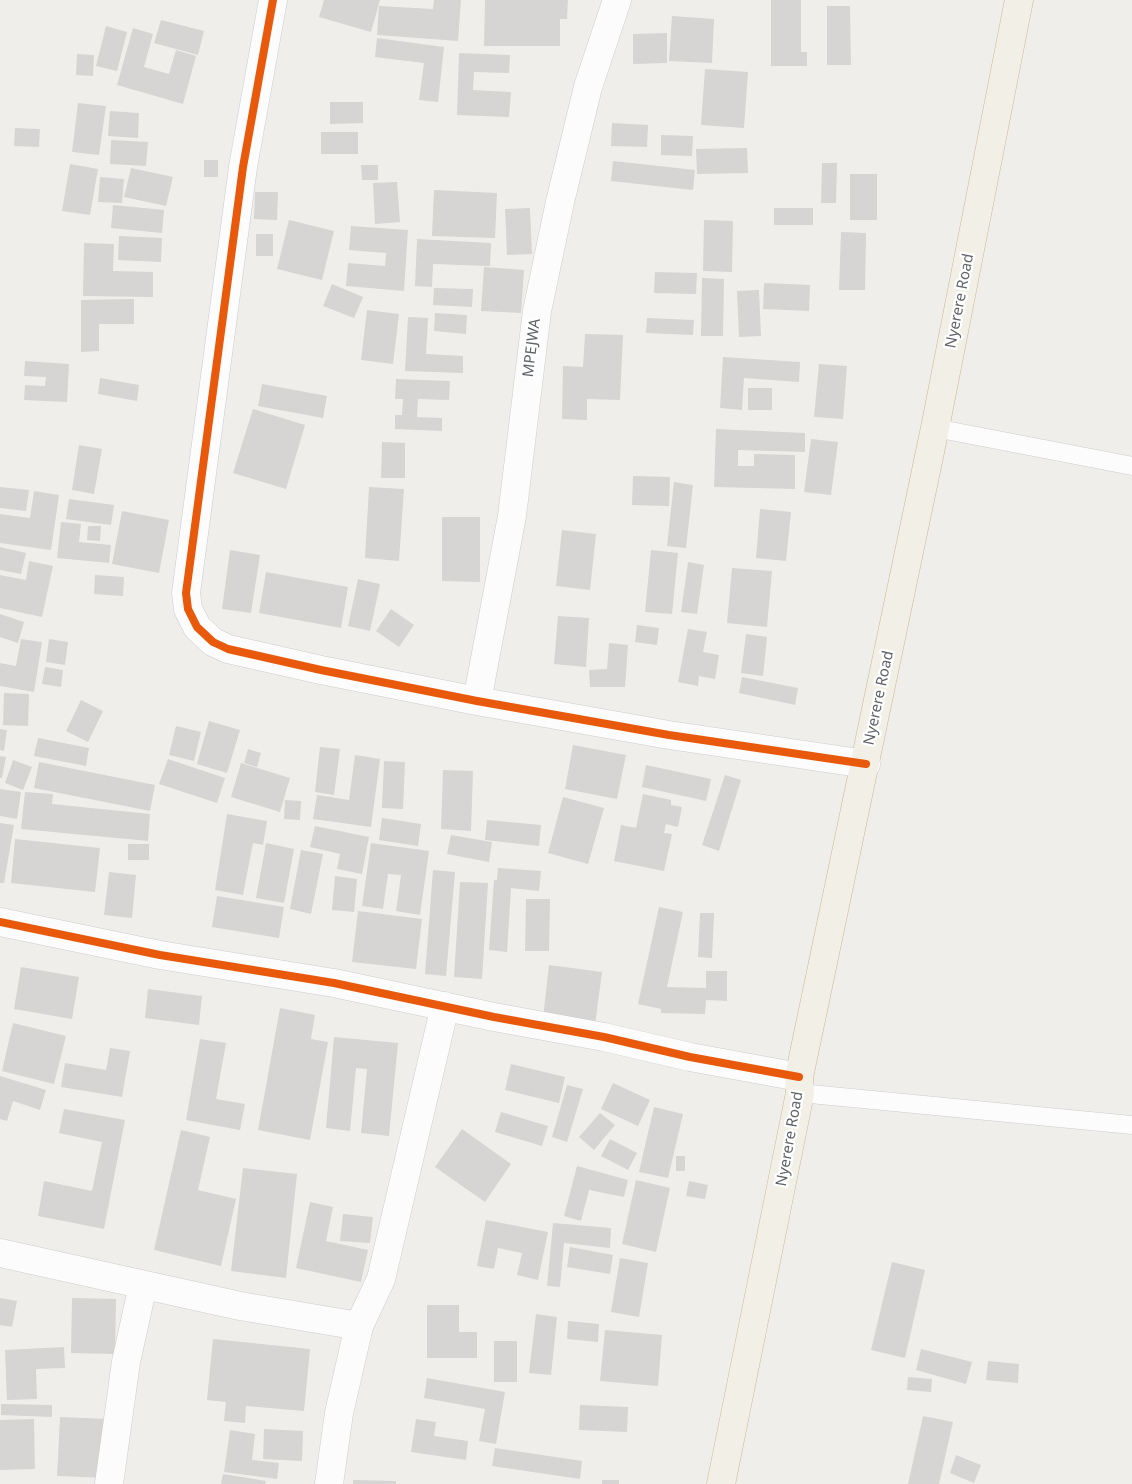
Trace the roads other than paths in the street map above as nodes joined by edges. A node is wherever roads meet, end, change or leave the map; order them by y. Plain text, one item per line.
1 (272, 0) edge
2 (617, 0) edge
3 (1018, 0) edge
4 (935, 428) junction
5 (1132, 466) edge
6 (476, 701) junction
7 (866, 764) junction
8 (0, 922) edge
9 (446, 1006) junction
10 (800, 1085) junction
11 (1132, 1124) edge
12 (0, 1253) edge
13 (143, 1285) junction
14 (359, 1326) junction
15 (109, 1484) edge
16 (329, 1484) edge
17 (722, 1484) edge

1 - 6 street
2 - 6 street, MPEJWA
3 - 4 highway, Nyerere Road
4 - 5 lane
4 - 7 highway, Nyerere Road
6 - 7 street
7 - 10 highway, Nyerere Road
8 - 9 street
9 - 10 street
9 - 14 street
10 - 11 lane
10 - 17 highway, Nyerere Road
12 - 13 street
13 - 14 street
13 - 15 street
14 - 16 street

